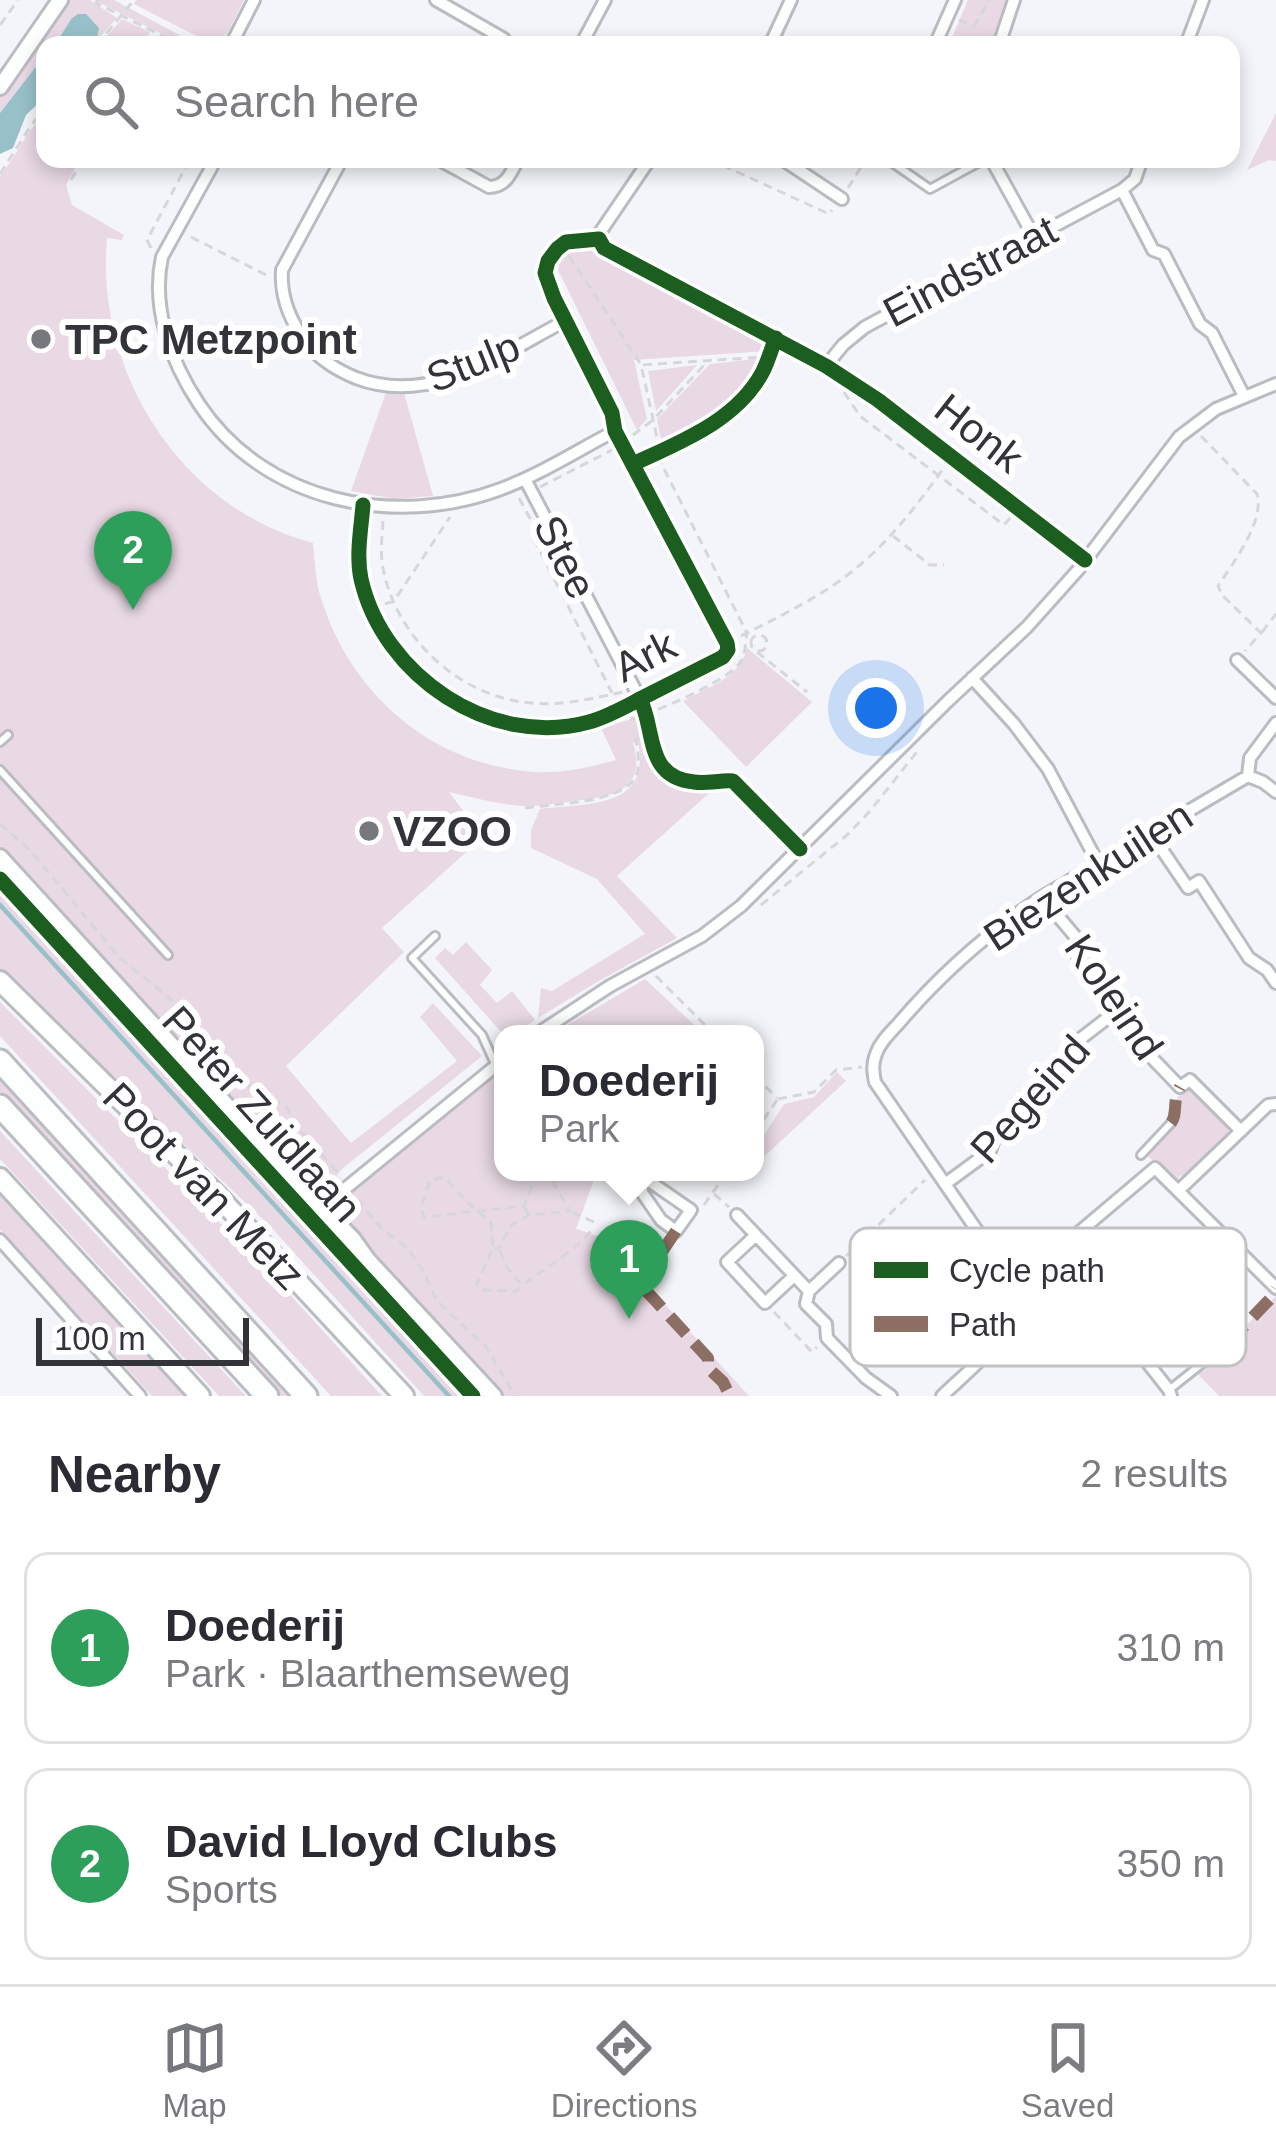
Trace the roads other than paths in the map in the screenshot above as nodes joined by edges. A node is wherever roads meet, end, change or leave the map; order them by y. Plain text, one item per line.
1 (47, 0) edge
2 (59, 0) edge
3 (254, 0) edge
4 (436, 0) edge
5 (605, 0) edge
6 (790, 0) edge
7 (955, 0) edge
8 (1014, 0) edge
9 (1203, 0) edge
10 (43, 23) junction
11 (238, 36) edge
12 (498, 36) edge
13 (586, 36) edge
14 (774, 36) edge
15 (939, 36) edge
16 (1002, 36) edge
17 (1189, 36) edge
18 (0, 87) edge
19 (211, 168) edge
20 (337, 168) edge
21 (454, 168) edge
22 (513, 168) edge
23 (644, 168) edge
24 (796, 168) edge
25 (900, 168) edge
26 (971, 168) edge
27 (993, 168) edge
28 (1139, 168) edge
29 (1123, 190) junction
30 (842, 199) road end
31 (1034, 237) junction
32 (599, 239) junction
33 (565, 321) junction
34 (826, 366) junction
35 (1276, 384) edge
36 (1244, 396) junction
37 (618, 436) junction
38 (525, 478) junction
39 (363, 505) junction
40 (1084, 560) junction
41 (1237, 660) road end
42 (972, 678) junction
43 (1276, 698) edge
44 (641, 701) junction
45 (1276, 723) edge
46 (8, 735) dead end
47 (0, 742) edge
48 (0, 770) edge
49 (1248, 776) junction
50 (1276, 792) edge
51 (1152, 835) junction
52 (0, 857) edge
53 (1100, 865) junction
54 (1042, 897) junction
55 (435, 936) dead end
56 (168, 955) dead end
57 (0, 980) edge
58 (1276, 982) edge
59 (1114, 1013) junction
60 (550, 1025) edge
61 (494, 1056) edge
62 (0, 1061) edge
63 (494, 1073) edge
64 (1276, 1104) edge
65 (0, 1106) edge
66 (1171, 1124) dead end
67 (1241, 1131) junction
68 (1141, 1156) joint
69 (1155, 1168) junction
70 (0, 1178) edge
71 (641, 1181) edge
72 (650, 1181) edge
73 (945, 1184) junction
74 (1178, 1191) junction
75 (319, 1210) junction
76 (737, 1215) road end
77 (975, 1228) edge
78 (1084, 1228) edge
79 (1215, 1228) edge
80 (756, 1235) junction
81 (0, 1240) edge
82 (1246, 1258) edge
83 (839, 1263) road end
84 (794, 1276) junction
85 (1276, 1288) edge
86 (809, 1291) junction
87 (850, 1362) edge
88 (854, 1366) edge
89 (974, 1366) edge
90 (1149, 1366) edge
91 (1201, 1366) edge
92 (1170, 1393) edge
93 (140, 1396) edge
94 (200, 1396) edge
95 (267, 1396) edge
96 (307, 1396) edge
97 (404, 1396) edge
98 (494, 1396) edge
99 (892, 1396) edge
100 (942, 1396) edge

1 - 10 street
2 - 10 street
3 - 11 street
4 - 12 street
5 - 13 street
6 - 14 street
7 - 15 street
8 - 16 street
9 - 17 street
10 - 18 street
19 - 39 street
20 - 33 street, Stulp
21 - 22 street
23 - 32 street
24 - 30 street
25 - 26 lane
27 - 31 street
28 - 29 street
29 - 31 street, Eindstraat
29 - 36 street
31 - 34 street, Eindstraat
32 - 33 street, Ark
32 - 34 street, Honk
33 - 37 street, Ark
34 - 40 street, Honk
35 - 36 street
36 - 40 street
37 - 38 street
37 - 44 street, Ark
38 - 39 street
38 - 44 street, Stee
39 - 44 street, Ark
40 - 42 street
41 - 43 street
42 - 53 street
42 - 60 street
45 - 49 street
46 - 47 lane
48 - 56 lane
49 - 50 street
49 - 51 street, Biezenkuilen
51 - 53 street, Biezenkuilen
51 - 58 street
52 - 75 street, Peter Zuidlaan
53 - 54 street, Biezenkuilen
54 - 59 street, Koleind
54 - 73 street, Biezenkuilen
55 - 61 lane
57 - 97 highway, Poot van Metz
59 - 67 street, Koleind
59 - 73 street, Pegeind
62 - 96 highway, Poot van Metz
63 - 75 street
64 - 67 street
65 - 95 highway
66 - 68 lane
67 - 74 street
68 - 69 street
69 - 74 street
69 - 78 street
70 - 94 highway
71 - 72 street
73 - 77 street
74 - 79 street
75 - 98 street, Peter Zuidlaan
76 - 80 street
80 - 84 street
80 - 84 street
81 - 93 street
82 - 85 street
83 - 86 street
84 - 86 street
86 - 87 street
88 - 99 street
89 - 100 street
90 - 92 street
91 - 92 lane

